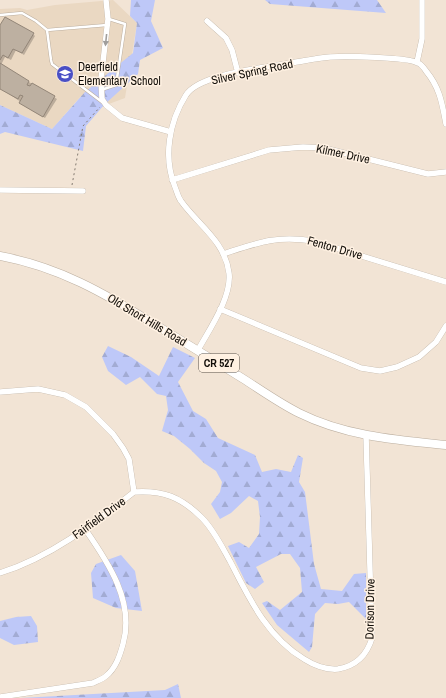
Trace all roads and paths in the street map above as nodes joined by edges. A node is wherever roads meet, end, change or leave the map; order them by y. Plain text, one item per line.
1 (106, 0) edge
2 (422, 0) edge
3 (0, 15) edge
4 (207, 21) dead end
5 (108, 22) junction
6 (46, 30) junction
7 (417, 62) junction
8 (238, 73) junction
9 (101, 90) junction
10 (105, 104) junction
11 (446, 124) edge
12 (171, 132) junction
13 (446, 172) edge
14 (172, 180) junction
15 (0, 190) edge
16 (71, 191) junction
17 (83, 191) dead end
18 (223, 254) junction
19 (0, 256) edge
20 (446, 282) edge
21 (220, 309) junction
22 (446, 326) edge
23 (198, 350) junction
24 (0, 392) edge
25 (366, 435) junction
26 (446, 445) edge
27 (134, 492) junction
28 (85, 529) junction
29 (0, 573) edge
30 (0, 697) edge

1 - 5 street
2 - 7 street
3 - 6 lane
4 - 8 street
5 - 6 lane
5 -> 9 street
5 - 9 lane
6 - 10 lane
7 - 8 street, Silver Spring Road
7 - 11 street
8 - 12 street, Silver Spring Road
9 - 10 street
10 - 12 street
10 - 16 path
12 - 14 street, Silver Spring Road
13 - 14 street, Kilmer Drive
14 - 18 street, Silver Spring Road
15 - 16 street
16 - 17 street
18 - 20 street, Fenton Drive
18 - 21 street, Silver Spring Road
19 - 23 main road, Old Short Hills Road / CR 527
21 - 22 street
21 - 23 street, Silver Spring Road
23 - 25 main road, Old Short Hills Road / CR 527
24 - 27 street, Fairfield Drive
25 - 26 main road, Old Short Hills Road / CR 527
25 - 27 street, Dorison Drive
27 - 28 street, Fairfield Drive
28 - 29 street, Fairfield Drive
28 - 30 street

